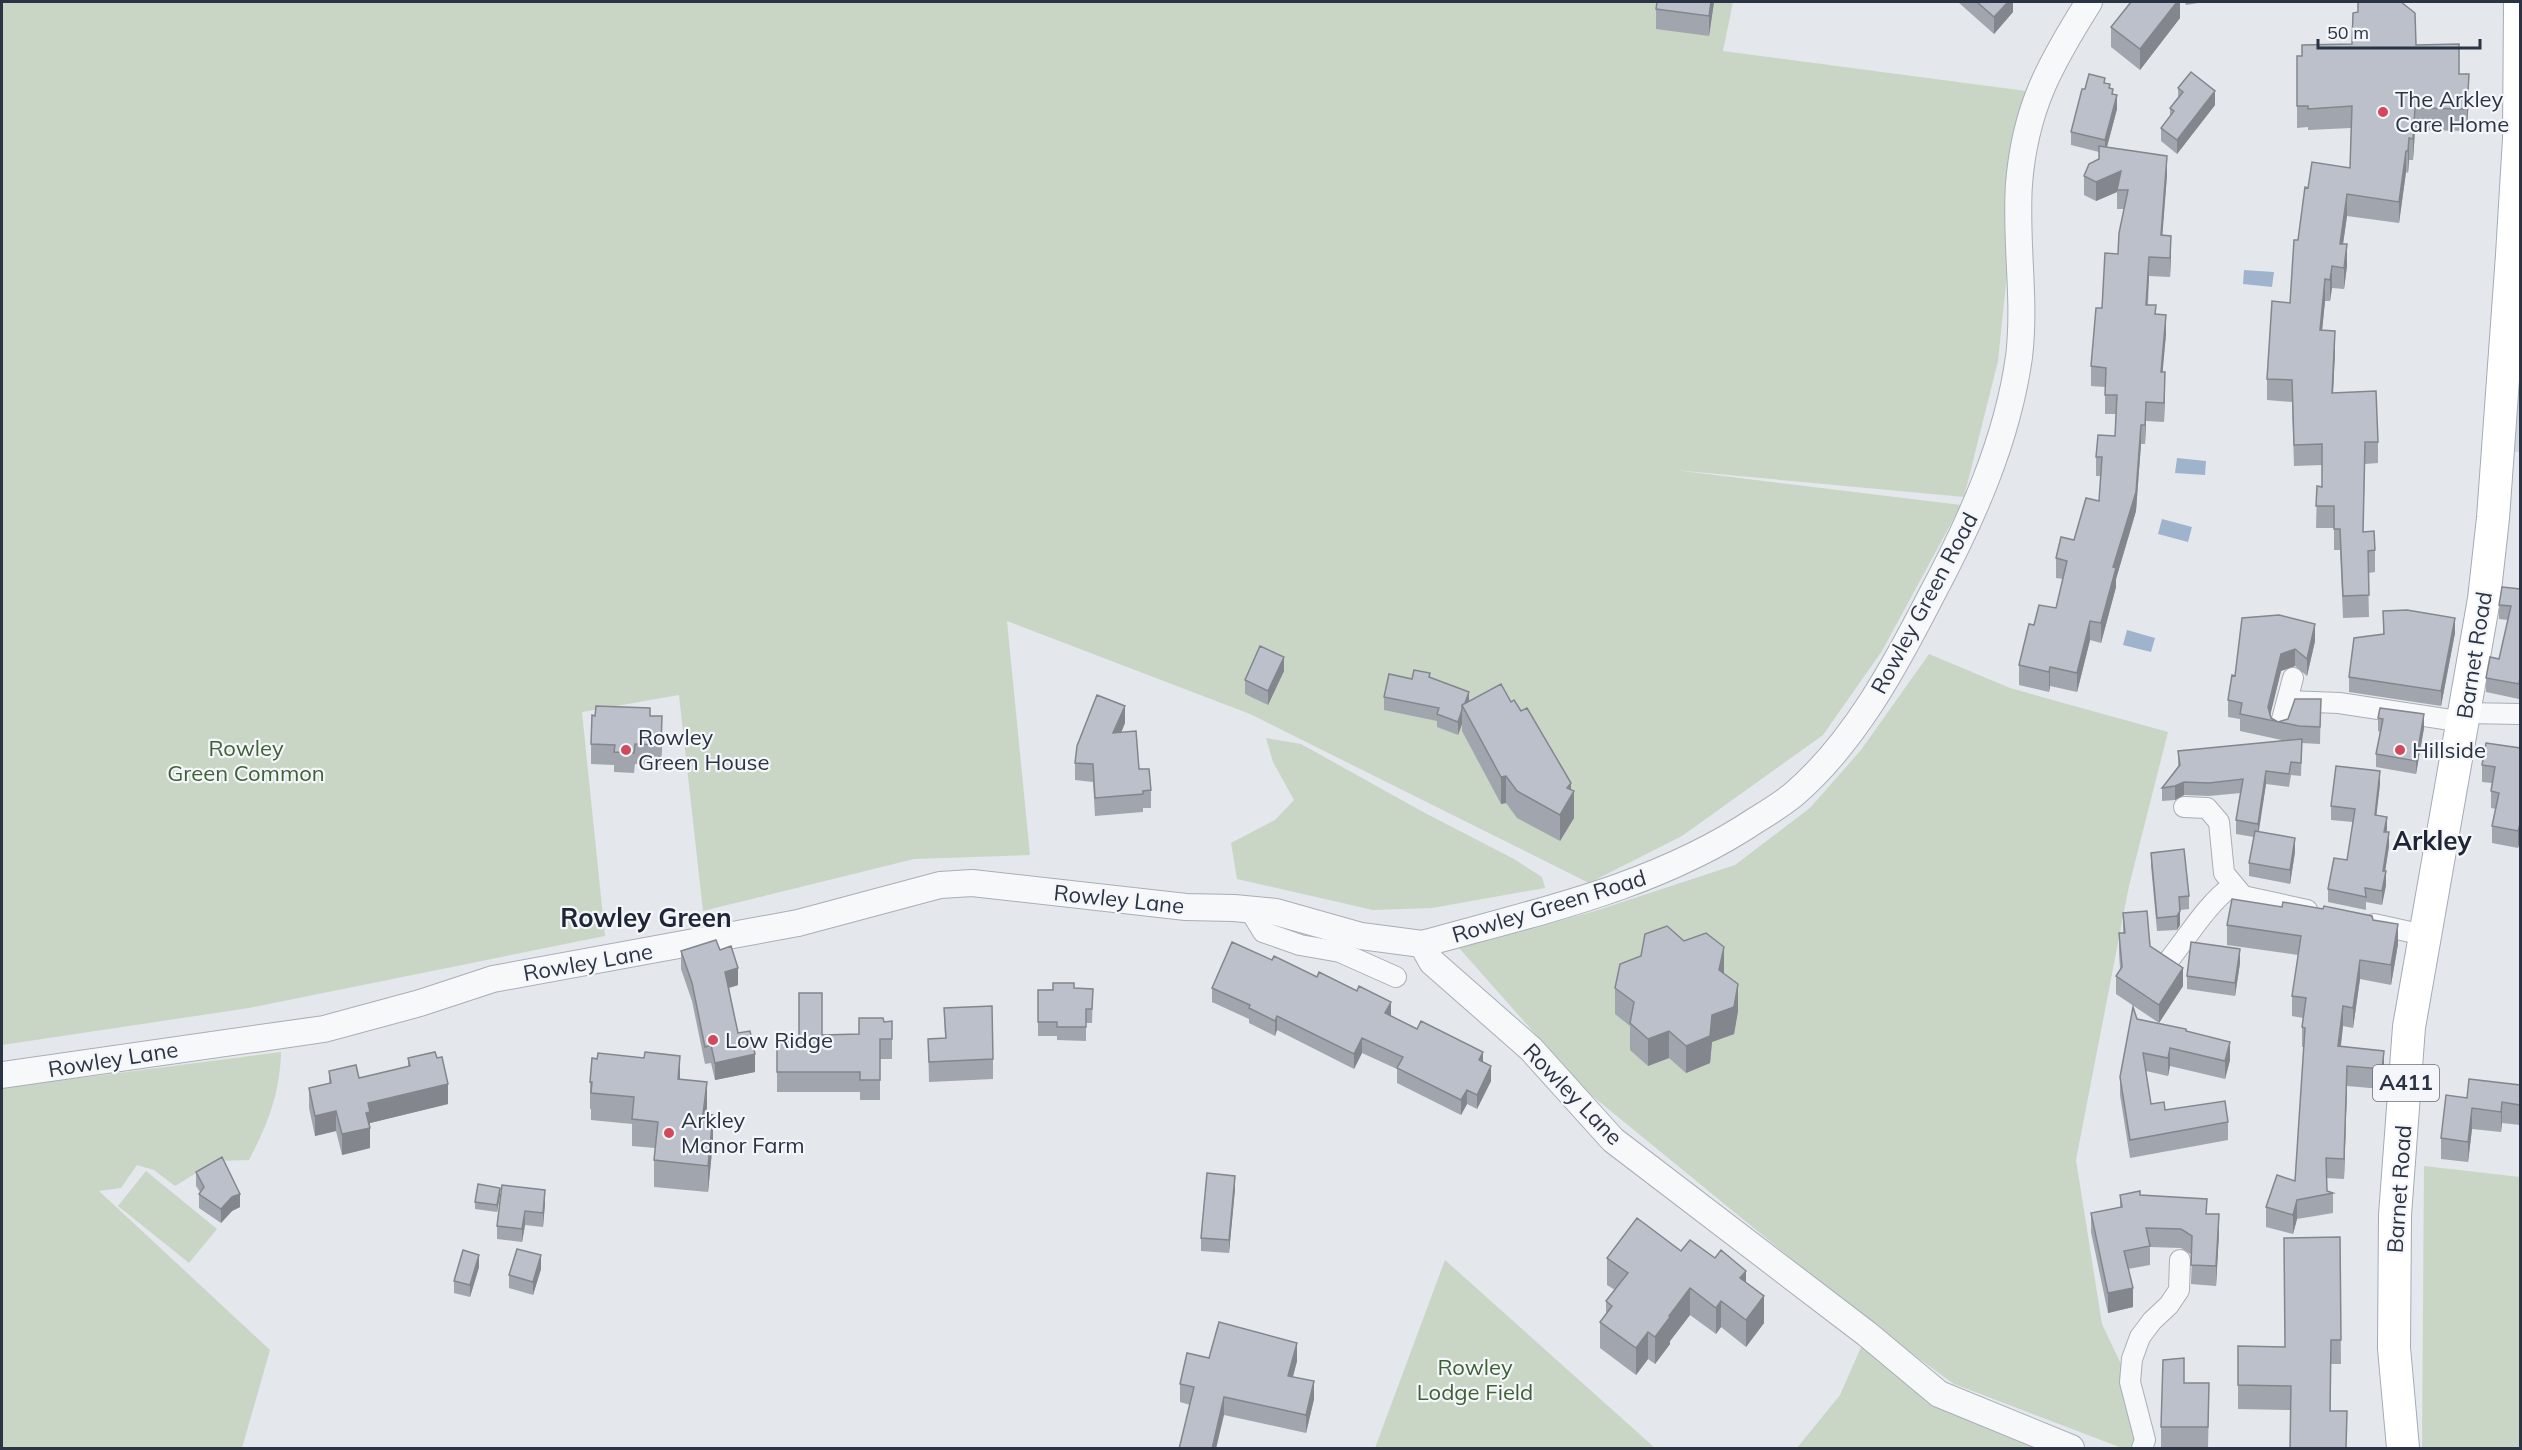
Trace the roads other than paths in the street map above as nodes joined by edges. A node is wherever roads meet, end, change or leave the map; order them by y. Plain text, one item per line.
1 (2089, 2) edge
2 (2520, 2) edge
3 (2293, 678) dead end
4 (2288, 701) junction
5 (2520, 714) edge
6 (2464, 717) junction
7 (2280, 727) edge
8 (2184, 807) dead end
9 (2234, 885) junction
10 (1250, 909) junction
11 (2322, 913) edge
12 (2356, 920) edge
13 (2424, 935) junction
14 (1422, 944) junction
15 (2169, 960) edge
16 (1396, 977) dead end
17 (2, 1075) edge
18 (2180, 1260) dead end
19 (2071, 1449) edge
20 (2142, 1449) edge
21 (2403, 1449) edge

1 - 14 street, Rowley Green Road
2 - 6 main road, Barnet Road / A411
3 - 4 street
4 - 6 street
4 - 7 street
5 - 6 street
6 - 13 main road, Barnet Road / A411
8 - 9 street
9 - 11 street
9 - 15 street
10 - 14 street, Rowley Lane
10 - 16 street
10 - 17 street, Rowley Lane
12 - 13 street
13 - 21 main road, Barnet Road / A411
14 - 19 street, Rowley Lane
18 - 20 street

